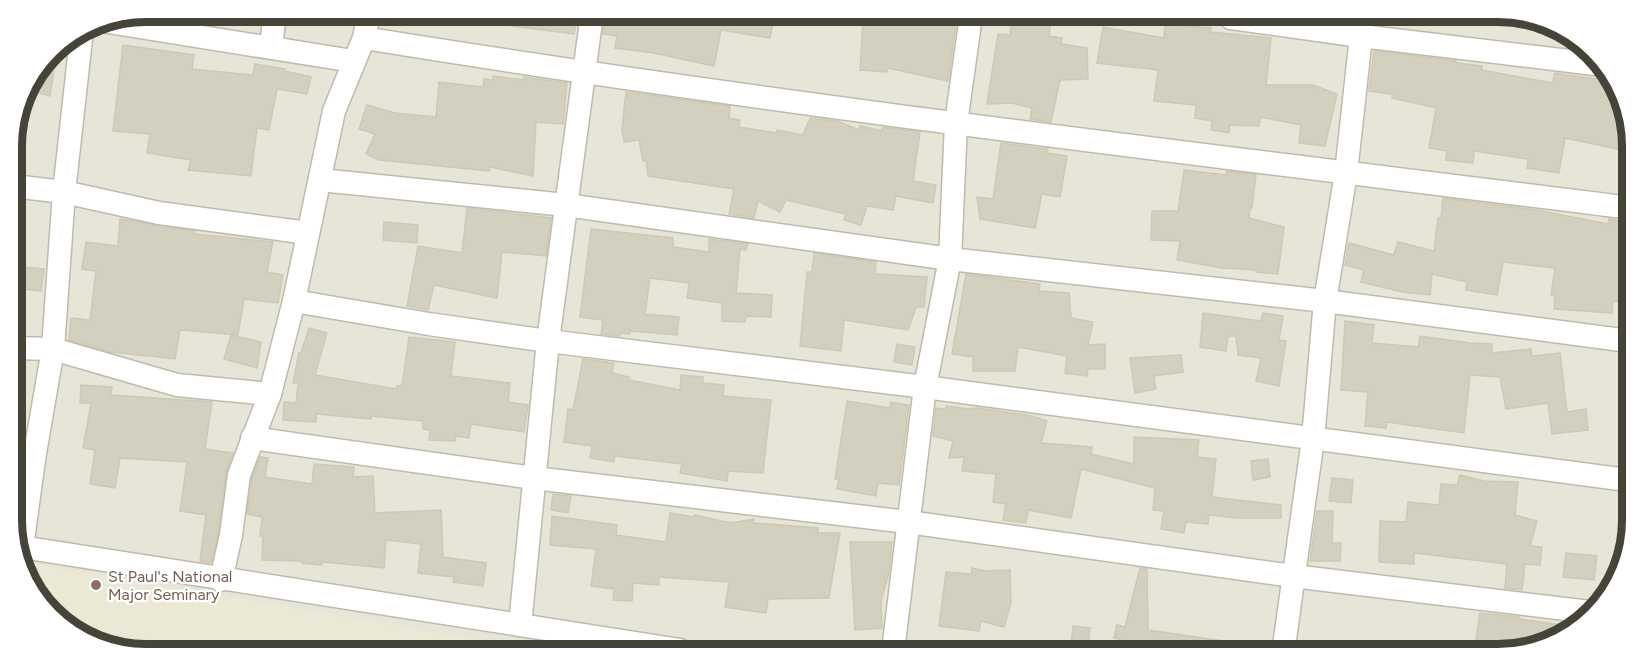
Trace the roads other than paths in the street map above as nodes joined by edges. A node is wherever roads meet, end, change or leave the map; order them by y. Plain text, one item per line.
1 (274, 22) edge
2 (367, 22) edge
3 (591, 22) edge
4 (970, 22) edge
5 (1289, 22) edge
6 (125, 25) edge
7 (1362, 27) edge
8 (364, 38) junction
9 (81, 41) edge
10 (271, 48) junction
11 (353, 61) junction
12 (1589, 62) edge
13 (584, 72) junction
14 (956, 123) junction
15 (1346, 173) junction
16 (320, 180) junction
17 (23, 187) edge
18 (64, 192) junction
19 (566, 205) junction
20 (1622, 207) edge
21 (308, 233) junction
22 (950, 259) junction
23 (294, 301) junction
24 (1325, 302) junction
25 (1622, 340) edge
26 (548, 341) junction
27 (22, 348) edge
28 (53, 349) junction
29 (925, 387) junction
30 (270, 394) junction
31 (252, 438) junction
32 (1313, 439) junction
33 (534, 478) junction
34 (1622, 479) edge
35 (908, 522) junction
36 (22, 523) edge
37 (26, 548) edge
38 (1293, 576) junction
39 (221, 579) junction
40 (1582, 611) edge
41 (520, 625) junction
42 (894, 643) edge
43 (1284, 643) edge
44 (639, 644) edge

1 - 10 street
2 - 8 street
3 - 13 street
4 - 14 street
5 - 7 street
6 - 10 street
7 - 12 street
7 - 15 street
8 - 11 street
8 - 13 street
9 - 18 street
10 - 11 street
11 - 16 street
13 - 14 street
13 - 19 street
14 - 15 street
14 - 22 street
15 - 20 street
15 - 24 street
16 - 19 street
16 - 21 street
17 - 18 street
18 - 21 street
18 - 28 street
19 - 22 street
19 - 26 street
21 - 23 street
22 - 24 street
22 - 29 street
23 - 26 street
23 - 30 street
24 - 25 street
24 - 32 street
26 - 29 street
26 - 33 street
27 - 28 street
28 - 30 street
28 - 36 street
29 - 32 street
29 - 35 street
30 - 31 street
31 - 33 street
31 - 39 street
32 - 34 street
32 - 38 street
33 - 35 street
33 - 41 street
35 - 38 street
35 - 42 street
37 - 39 street
38 - 40 street
38 - 43 street
39 - 41 street
41 - 44 street

